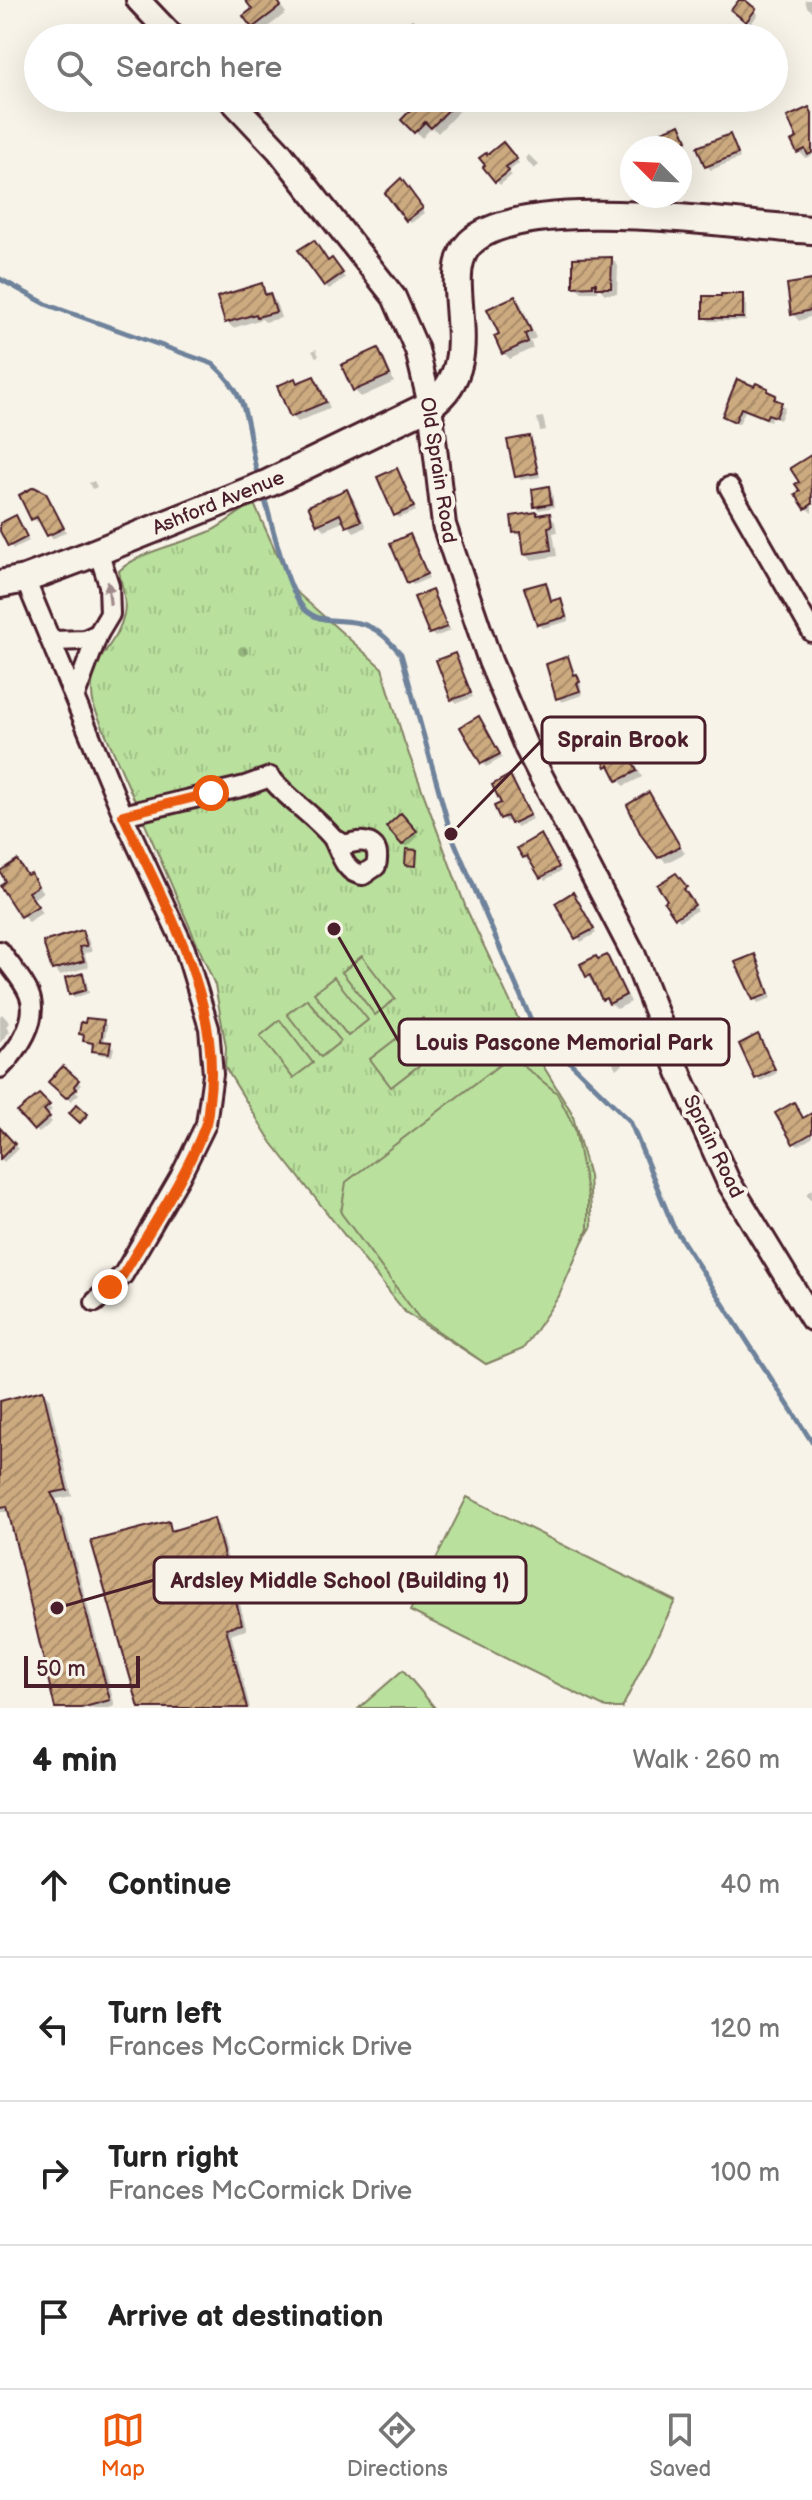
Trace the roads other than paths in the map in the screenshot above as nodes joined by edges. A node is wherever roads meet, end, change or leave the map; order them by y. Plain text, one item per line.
1 (138, 0) edge
2 (161, 24) edge
3 (242, 112) edge
4 (812, 230) edge
5 (430, 405) junction
6 (729, 487) dead end
7 (98, 551) junction
8 (13, 581) edge
9 (812, 632) edge
10 (98, 634) junction
11 (53, 641) junction
12 (75, 696) junction
13 (123, 815) junction
14 (333, 838) dead end
15 (0, 951) edge
16 (637, 962) joint
17 (0, 1068) edge
18 (95, 1302) dead end
19 (812, 1319) edge

1 - 2 street
3 - 5 street, Old Sprain Road
4 - 5 main road
5 - 7 main road, Ashford Avenue
5 - 16 street, Old Sprain Road
6 - 9 street
7 - 8 main road, Ashford Avenue
10 -> 7 street
8 - 11 street
10 - 11 street
10 - 12 street
11 - 12 street
12 - 13 street
13 - 14 street
13 - 18 street
15 - 17 street
16 - 19 street, Sprain Road

